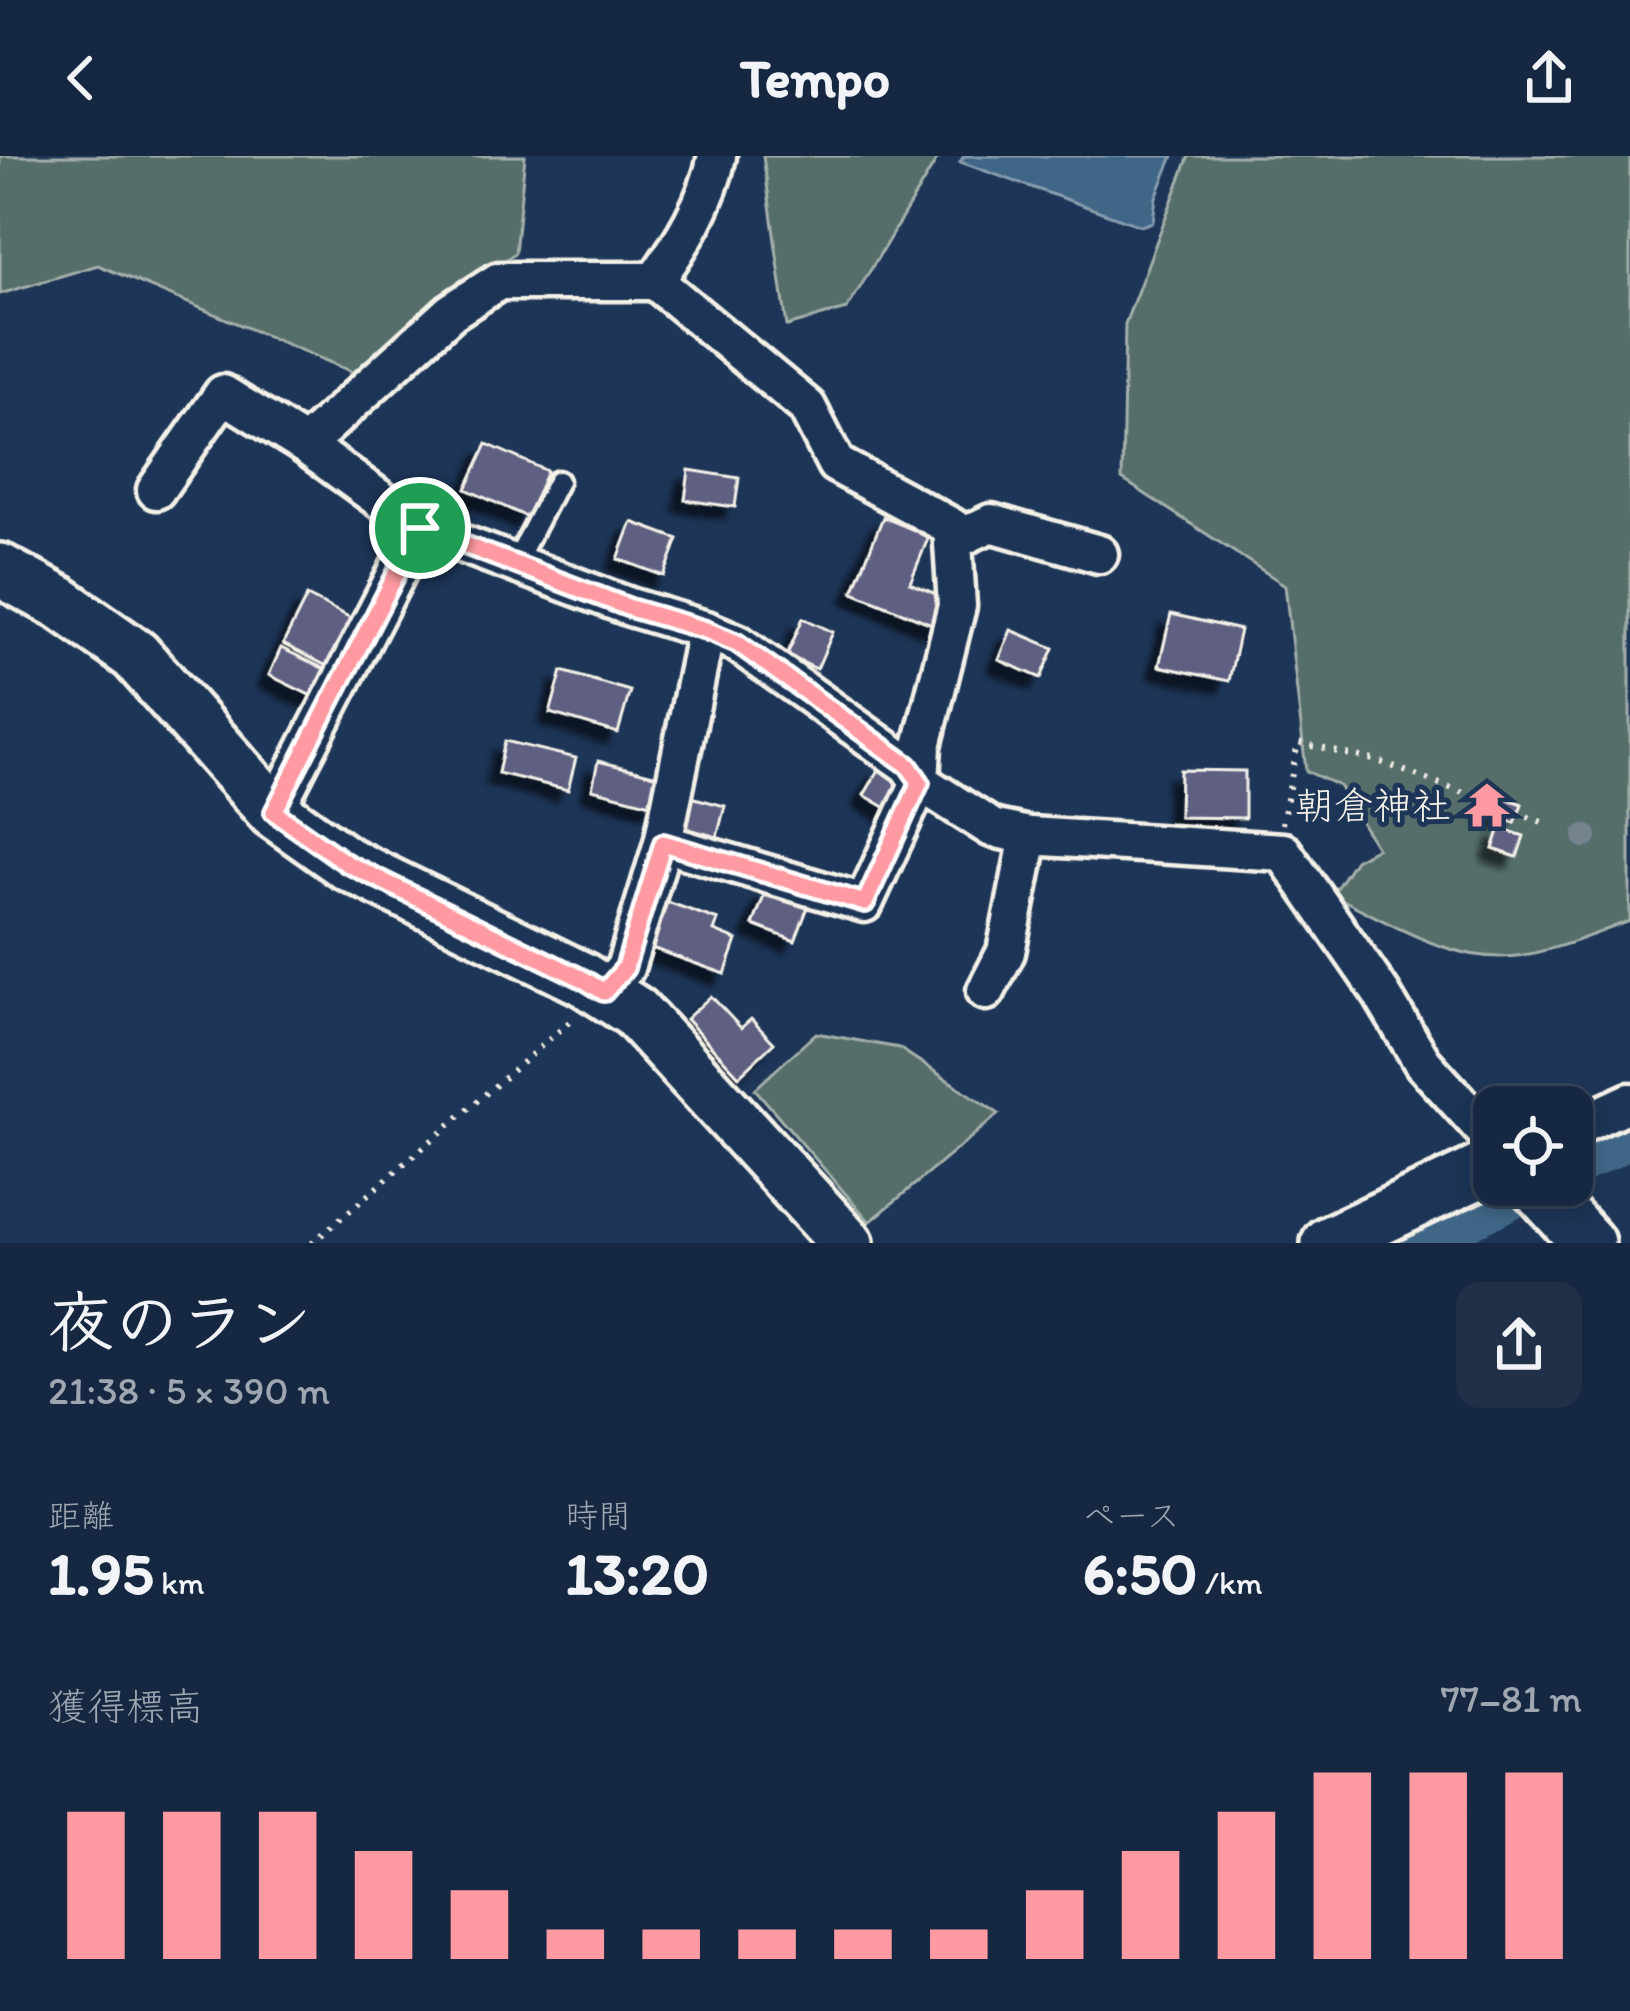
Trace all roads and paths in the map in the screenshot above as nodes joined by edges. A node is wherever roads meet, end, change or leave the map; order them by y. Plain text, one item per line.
1 (717, 156) edge
2 (655, 281) junction
3 (305, 445) junction
4 (558, 481) dead end
5 (157, 490) dead end
6 (420, 528) junction
7 (953, 541) junction
8 (1099, 554) dead end
9 (515, 564) junction
10 (0, 570) edge
11 (706, 630) junction
12 (920, 782) junction
13 (274, 812) junction
14 (1542, 822) dead end
15 (1029, 836) junction
16 (663, 843) junction
17 (1277, 851) junction
18 (986, 991) dead end
19 (604, 992) junction
20 (1630, 1102) edge
21 (1473, 1118) edge
22 (1593, 1119) edge
23 (1473, 1176) edge
24 (1554, 1206) edge
25 (312, 1243) edge
26 (847, 1243) edge
27 (1328, 1243) edge
28 (1588, 1243) edge

1 - 2 street
2 - 3 street
2 - 7 street
3 - 5 street
3 - 6 street
4 - 9 lane
6 - 9 street
6 - 13 street
7 - 8 street
7 - 12 street
9 - 11 street
10 - 13 street
11 - 12 street
11 - 16 street
12 - 15 street
12 - 16 street
13 - 19 street
14 - 17 path
15 - 17 street
15 - 18 street
16 - 19 street
17 - 21 street
19 - 25 path
19 - 26 street
20 - 22 street
23 - 27 street
24 - 28 street

